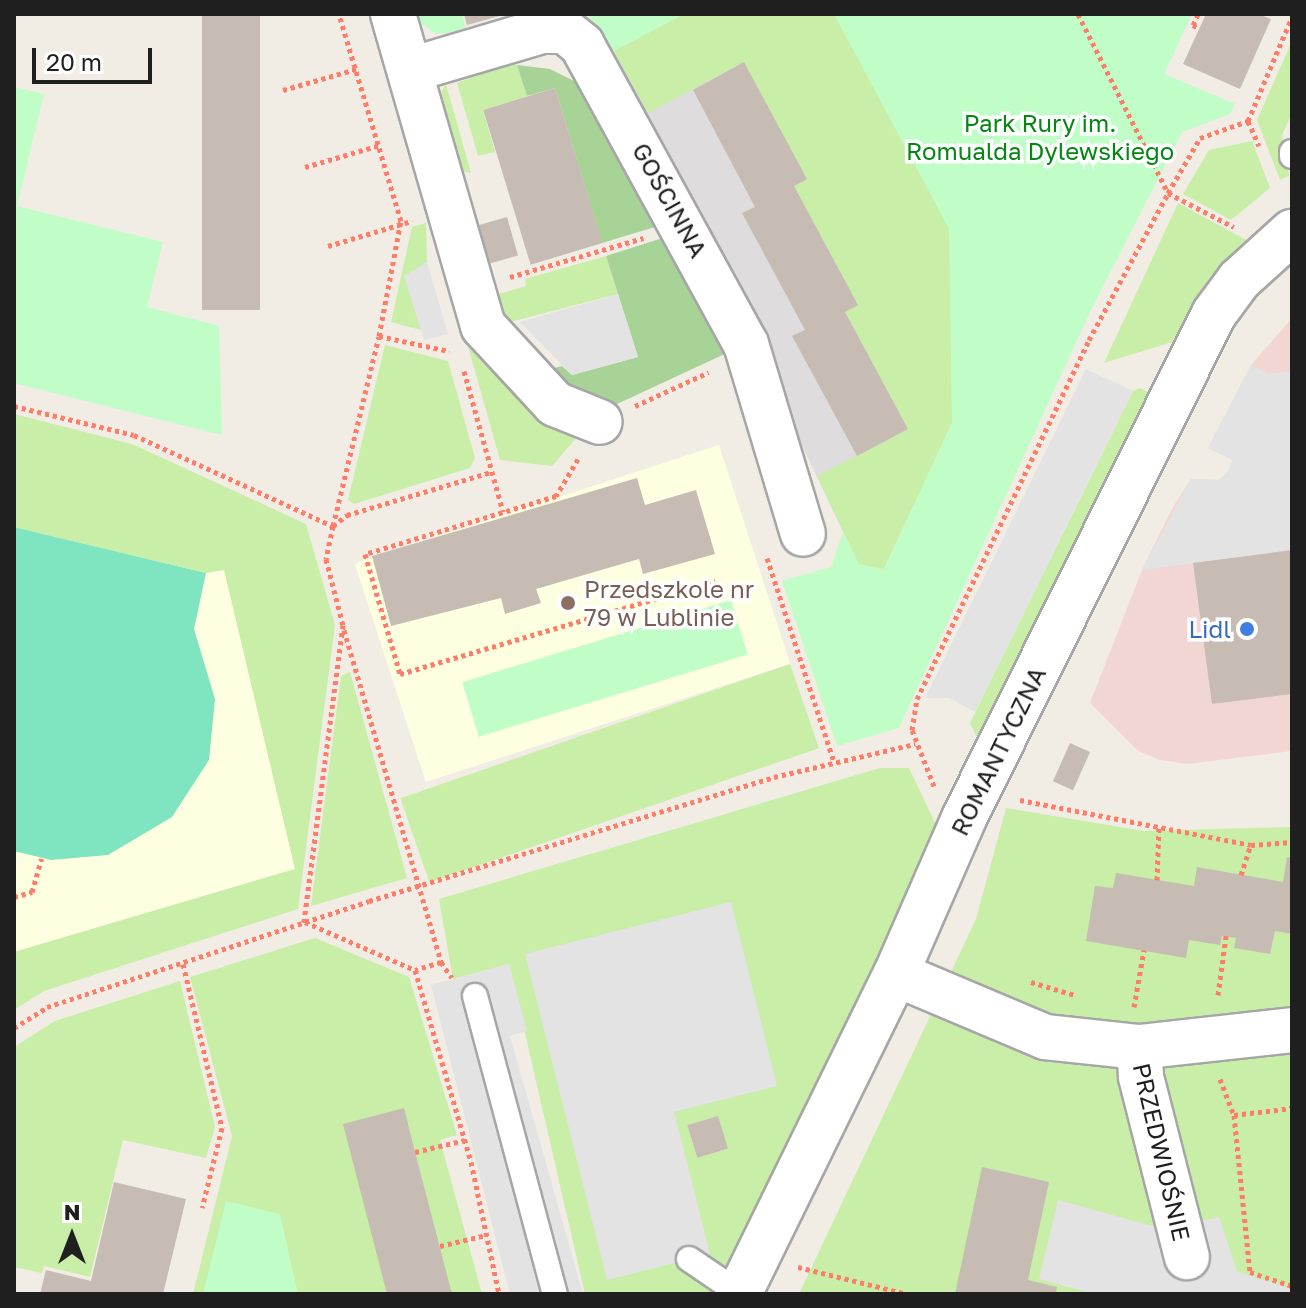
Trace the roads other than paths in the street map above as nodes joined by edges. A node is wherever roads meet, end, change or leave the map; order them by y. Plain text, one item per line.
1 (393, 14) edge
2 (410, 70) junction
3 (1292, 232) edge
4 (600, 422) dead end
5 (803, 534) dead end
6 (896, 974) junction
7 (475, 996) dead end
8 (1140, 1023) junction
9 (1292, 1030) edge
10 (1187, 1257) dead end
11 (689, 1259) dead end
12 (555, 1294) edge
13 (739, 1294) edge

1 - 2 street
2 - 4 street
2 - 5 street, GOŚCINNA
3 - 6 street, ROMANTYCZNA
6 - 8 street, PRZEDWIOŚNIE
6 - 13 street, ROMANTYCZNA
7 - 12 lane
8 - 9 street, PRZEDWIOŚNIE
8 - 10 street, PRZEDWIOŚNIE
11 - 13 lane

